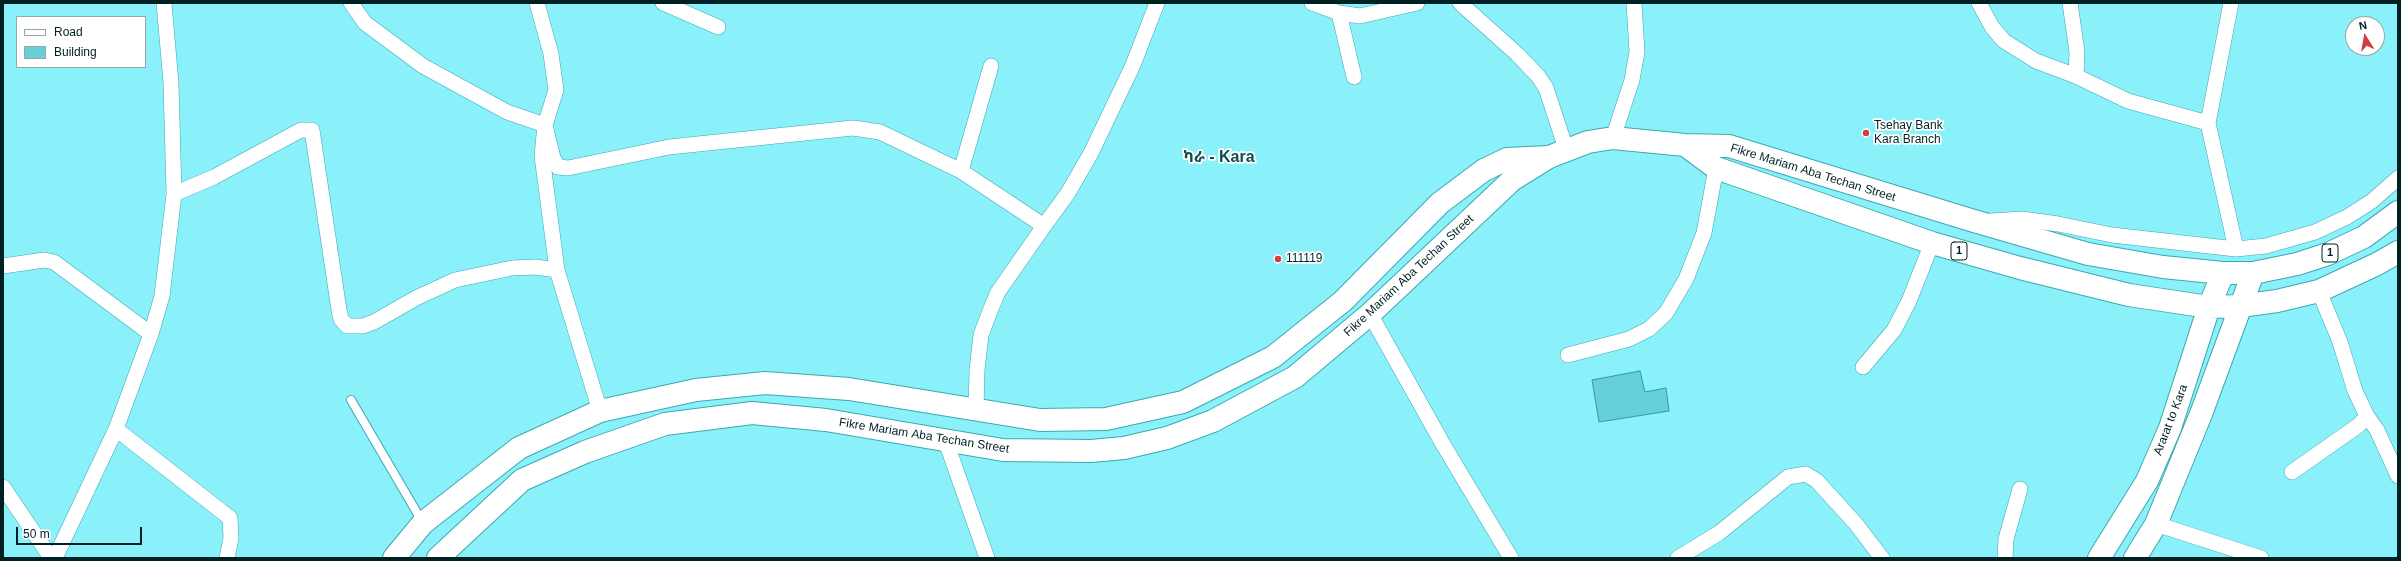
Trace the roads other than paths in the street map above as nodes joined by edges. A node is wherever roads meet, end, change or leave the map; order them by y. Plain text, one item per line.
1 (164, 3) edge
2 (351, 3) edge
3 (537, 3) edge
4 (663, 3) edge
5 (1157, 3) edge
6 (1312, 3) edge
7 (1417, 3) edge
8 (1460, 3) edge
9 (1634, 3) edge
10 (1979, 3) edge
11 (2070, 3) edge
12 (2231, 3) edge
13 (1339, 13) junction
14 (718, 27) dead end
15 (991, 66) dead end
16 (2076, 76) junction
17 (1354, 77) dead end
18 (2208, 123) junction
19 (545, 125) junction
20 (1613, 138) junction
21 (1685, 145) junction
22 (1558, 153) junction
23 (1716, 168) junction
24 (962, 171) junction
25 (2398, 178) edge
26 (174, 194) junction
27 (2398, 212) edge
28 (1974, 221) junction
29 (1044, 226) junction
30 (1932, 243) junction
31 (2236, 249) junction
32 (2398, 252) edge
33 (3, 266) edge
34 (557, 270) junction
35 (2223, 273) junction
36 (2253, 273) junction
37 (2319, 291) junction
38 (2241, 306) junction
39 (2209, 307) junction
40 (1370, 314) junction
41 (151, 334) junction
42 (1568, 355) dead end
43 (1863, 367) dead end
44 (351, 400) dead end
45 (976, 409) junction
46 (600, 411) junction
47 (2367, 416) junction
48 (116, 430) junction
49 (945, 439) junction
50 (2292, 472) dead end
51 (2398, 476) edge
52 (3, 487) edge
53 (2020, 489) dead end
54 (423, 524) junction
55 (2156, 524) junction
56 (51, 558) edge
57 (55, 558) edge
58 (227, 558) edge
59 (394, 558) edge
60 (438, 558) edge
61 (987, 558) edge
62 (1511, 558) edge
63 (1678, 558) edge
64 (1882, 558) edge
65 (2004, 558) edge
66 (2099, 558) edge
67 (2135, 558) edge
68 (2261, 558) edge

1 - 26 street
2 - 19 street
3 - 19 street
4 - 14 street
5 - 29 street
6 - 13 street
7 - 13 street
8 - 22 street
9 - 20 street
10 - 16 street
11 - 16 street
12 - 18 street
13 - 17 street
15 - 24 street
16 - 18 street
18 - 31 street
19 - 24 street
19 - 34 street
20 - 21 main road, Fikre Mariam Aba Techan Street
20 - 22 main road, Fikre Mariam Aba Techan Street
21 - 23 main road, Fikre Mariam Aba Techan Street
21 - 28 main road, Fikre Mariam Aba Techan Street / 1
22 - 40 main road, Fikre Mariam Aba Techan Street
22 - 45 main road
23 - 30 main road, Fikre Mariam Aba Techan Street / 1
23 - 42 street
24 - 29 street
25 - 31 street
26 - 34 street
26 - 41 street
27 - 36 main road, Fikre Mariam Aba Techan Street / 1
28 - 31 street
28 - 35 main road, Fikre Mariam Aba Techan Street / 1
29 - 45 street
30 - 39 main road, Fikre Mariam Aba Techan Street / 1
30 - 43 street
32 - 37 main road, Fikre Mariam Aba Techan Street / 1
33 - 41 street
34 - 46 street
35 - 36 main road, Fikre Mariam Aba Techan Street / 1
35 - 39 main road, Ararat to Kara
36 - 38 main road, Ararat to Kara
37 - 38 main road, Fikre Mariam Aba Techan Street / 1
37 - 47 street
38 - 39 main road, Fikre Mariam Aba Techan Street / 1
38 - 55 main road, Ararat to Kara
39 - 66 main road, Ararat to Kara
40 - 49 main road, Fikre Mariam Aba Techan Street
40 - 62 street
41 - 48 street
44 - 54 lane
45 - 46 main road
46 - 54 main road
47 - 50 street
47 - 51 street
48 - 57 street
48 - 58 street
49 - 60 main road, Fikre Mariam Aba Techan Street
49 - 61 street
52 - 56 street
53 - 65 street
54 - 59 main road
55 - 67 main road, Ararat to Kara
55 - 68 street
63 - 64 street

